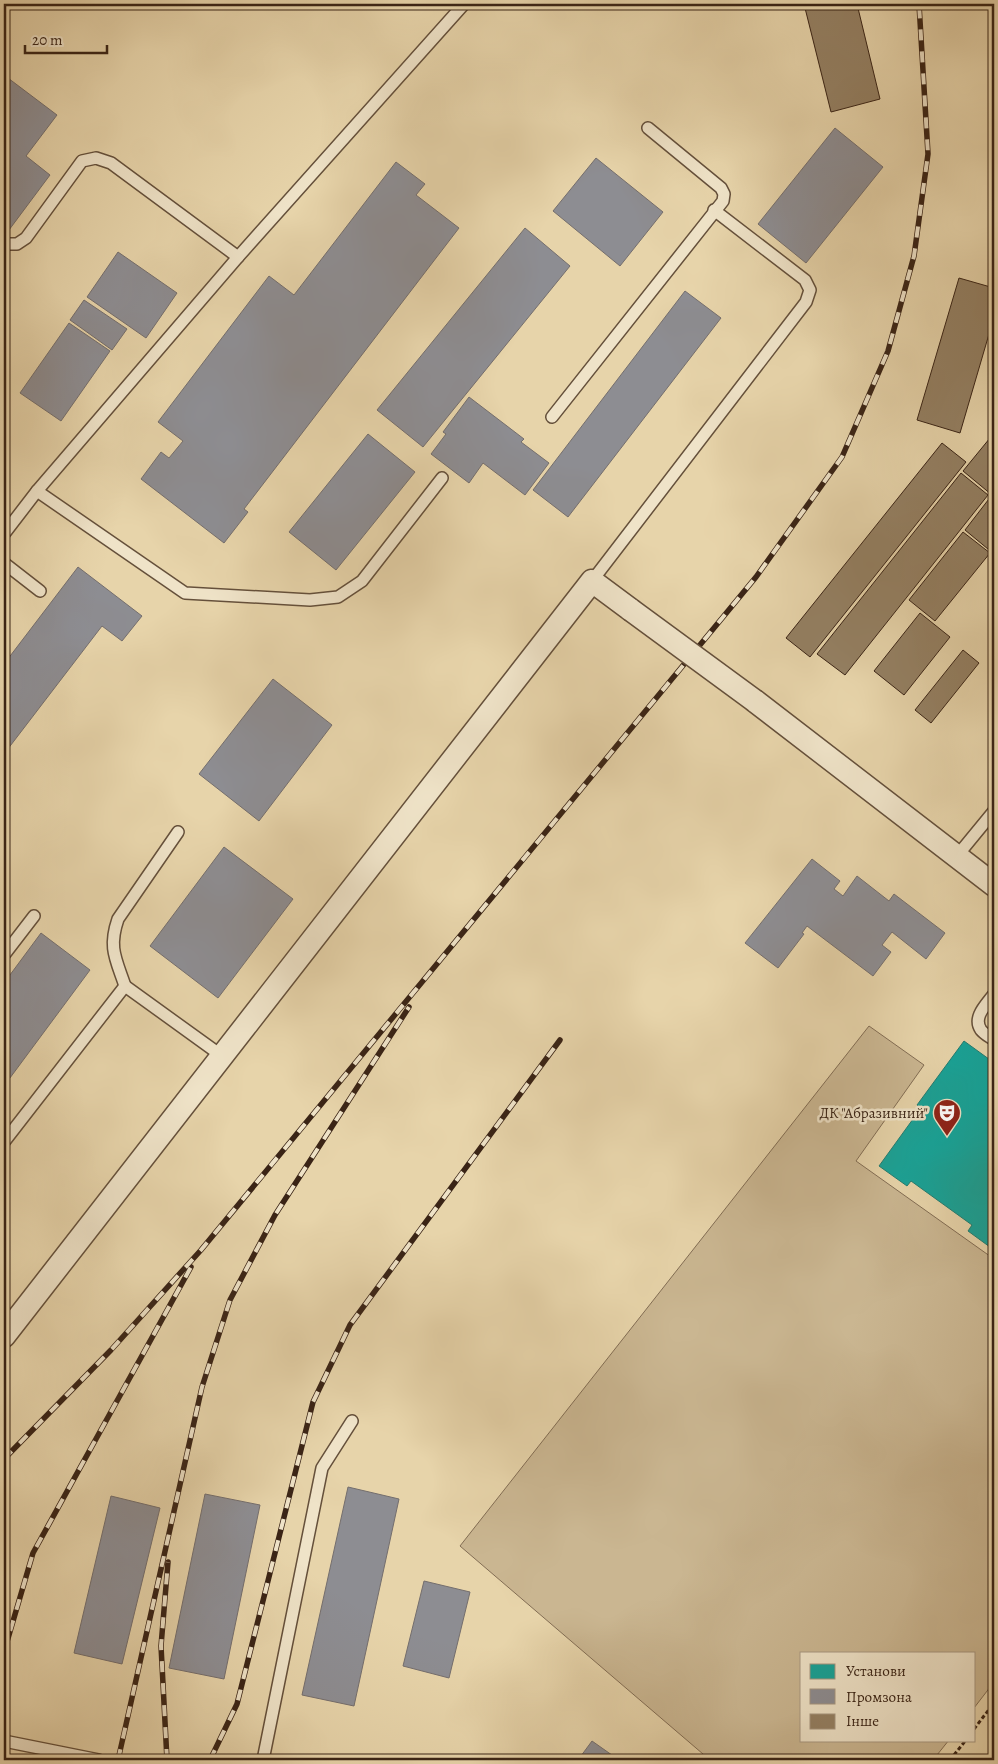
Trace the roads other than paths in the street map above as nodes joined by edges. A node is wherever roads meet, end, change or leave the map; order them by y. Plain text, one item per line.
1 (464, 4) edge
2 (648, 128) dead end
3 (714, 210) junction
4 (4, 244) edge
5 (238, 257) junction
6 (552, 417) dead end
7 (442, 478) dead end
8 (37, 491) junction
9 (4, 534) edge
10 (4, 563) edge
11 (592, 581) junction
12 (40, 591) dead end
13 (994, 811) edge
14 (178, 832) dead end
15 (957, 856) junction
16 (994, 885) edge
17 (34, 916) dead end
18 (4, 955) edge
19 (125, 986) junction
20 (994, 994) edge
21 (994, 1040) edge
22 (222, 1056) junction
23 (4, 1142) edge
24 (4, 1336) edge
25 (352, 1421) dead end
26 (4, 1741) edge
27 (99, 1760) edge
28 (262, 1760) edge

1 - 5 lane
2 - 3 lane
3 - 6 lane
3 - 11 lane
4 - 5 lane
5 - 8 lane
7 - 8 lane
8 - 9 lane
10 - 12 lane
11 - 15 street, bridge
11 - 22 street
13 - 15 lane
14 - 19 lane
15 - 16 street
17 - 18 lane
19 - 22 lane
19 - 23 lane
20 - 21 lane
22 - 24 street
25 - 28 lane
26 - 27 lane

